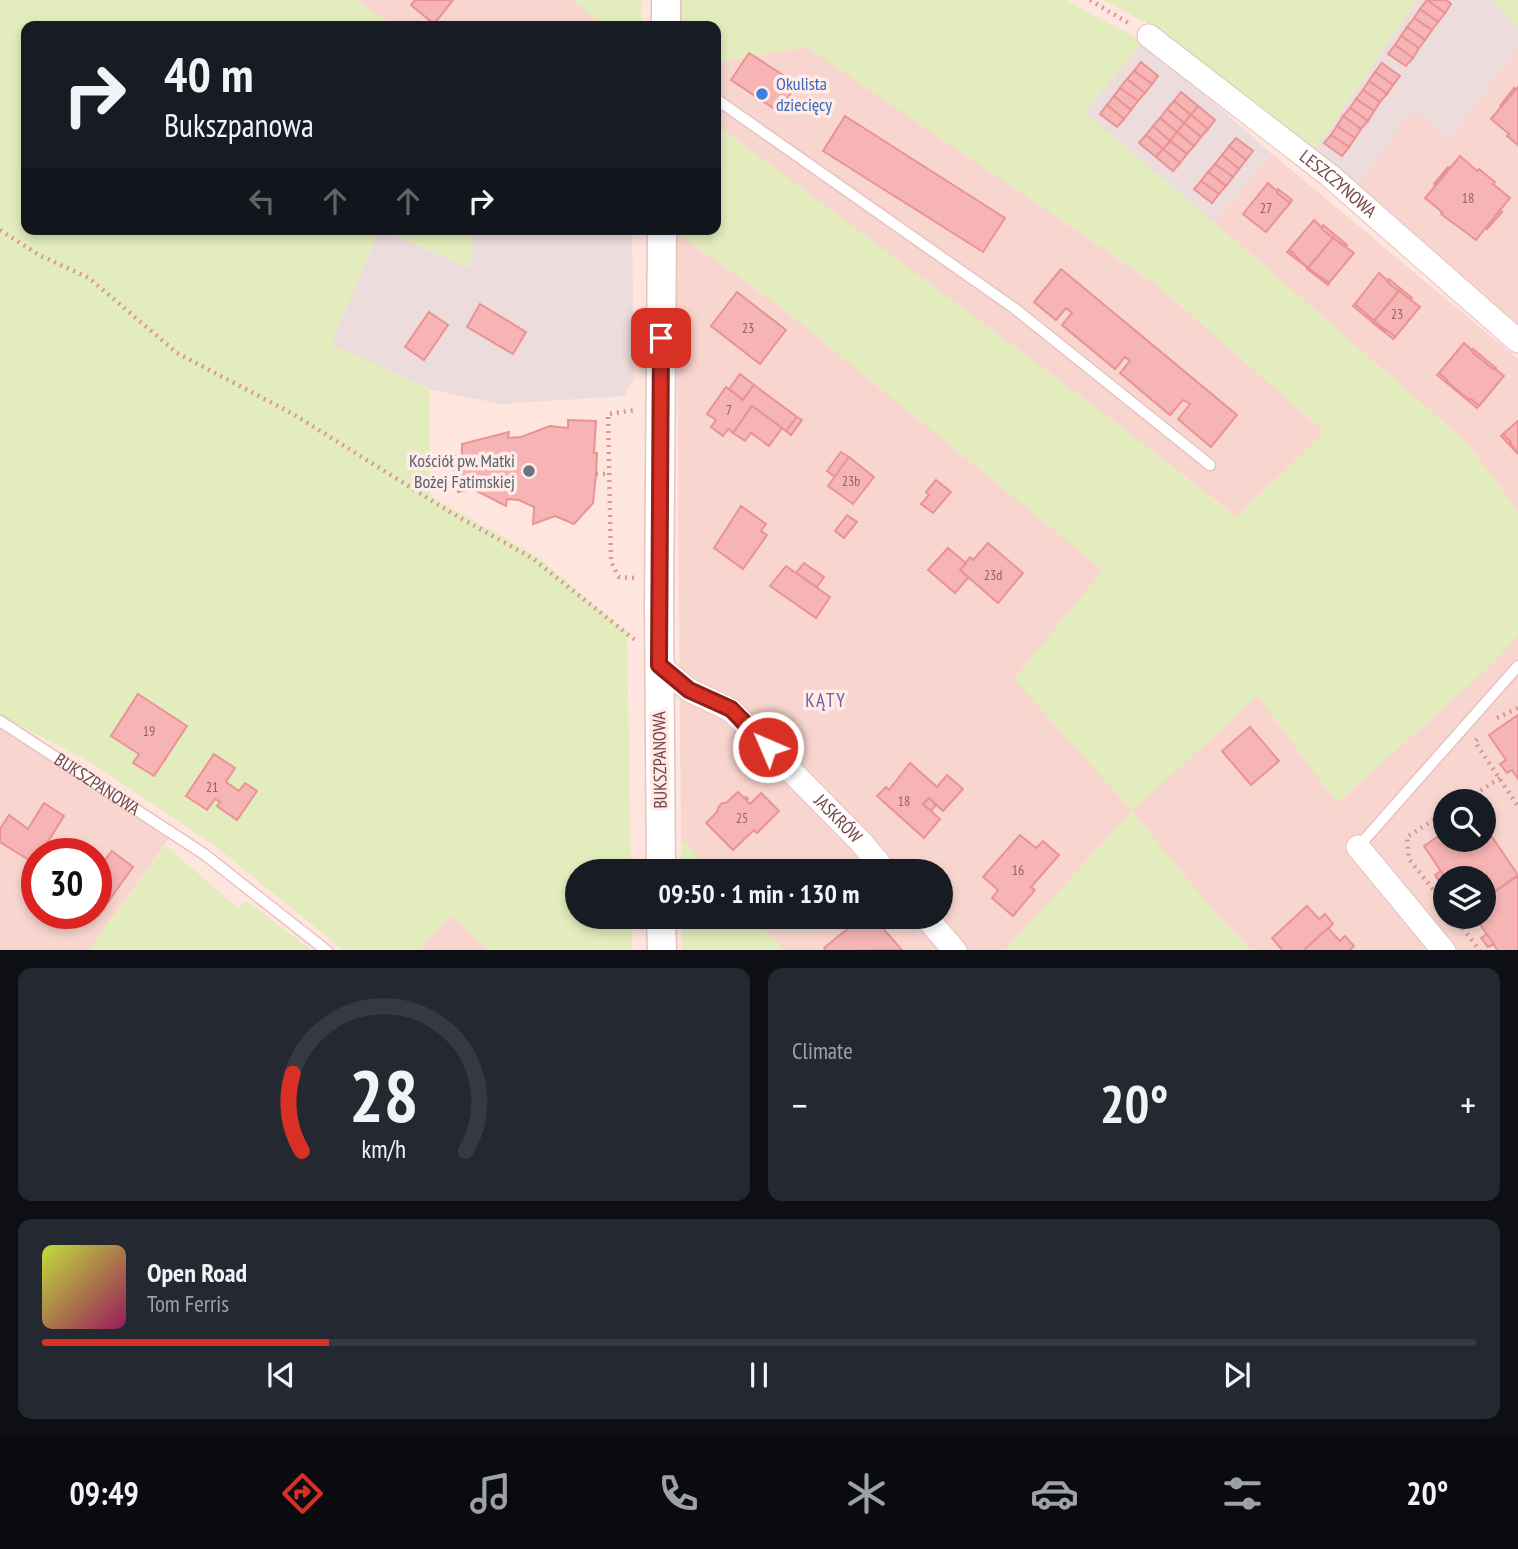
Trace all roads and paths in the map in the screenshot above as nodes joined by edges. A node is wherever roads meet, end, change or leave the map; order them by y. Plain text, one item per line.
1 (666, 0) edge
2 (1090, 0) edge
3 (666, 21) edge
4 (1149, 36) joint
5 (721, 103) edge
6 (0, 230) edge
7 (662, 235) edge
8 (1518, 341) edge
9 (644, 408) dead end
10 (1210, 465) dead end
11 (596, 474) dead end
12 (609, 474) junction
13 (642, 579) dead end
14 (651, 656) junction
15 (1518, 666) edge
16 (1518, 708) edge
17 (0, 721) edge
18 (1490, 722) dead end
19 (1483, 732) dead end
20 (1500, 778) junction
21 (1483, 789) edge
22 (1518, 806) edge
23 (1433, 820) edge
24 (1358, 847) joint
25 (660, 859) edge
26 (875, 859) edge
27 (1433, 889) edge
28 (661, 929) edge
29 (937, 929) edge
30 (1463, 929) edge
31 (327, 950) edge
32 (662, 950) edge
33 (955, 950) edge
34 (1444, 950) edge
35 (1480, 950) edge

1 - 3 street
2 - 4 path
4 - 8 street, LESZCZYNOWA
5 - 10 lane
6 - 14 path
7 - 14 street, BUKSZPANOWA
9 - 12 path
11 - 12 path
12 - 13 path
14 - 25 street, BUKSZPANOWA
14 - 26 street, JASKRÓW
15 - 24 lane
16 - 18 path
17 - 31 lane, BUKSZPANOWA
19 - 20 path
20 - 21 path
20 - 22 path
23 - 27 path
24 - 34 street
28 - 32 street
29 - 33 street
30 - 35 path

